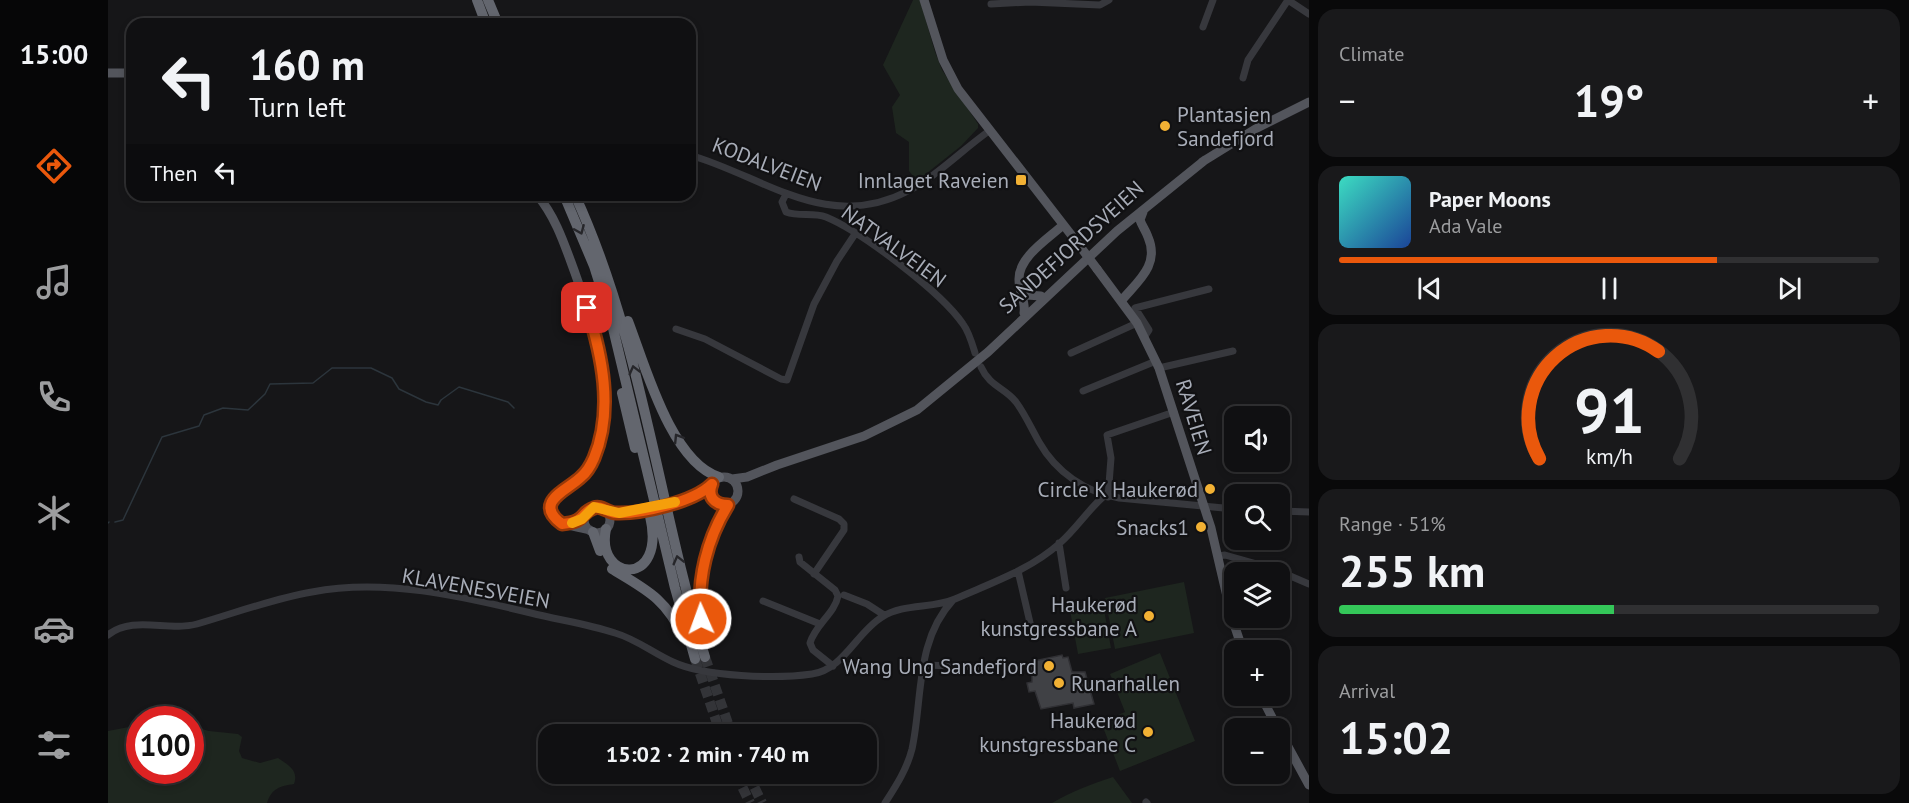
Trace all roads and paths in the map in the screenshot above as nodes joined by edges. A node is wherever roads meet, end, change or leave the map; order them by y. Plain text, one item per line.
1 (477, 0) edge
2 (488, 0) edge
3 (924, 0) edge
4 (1109, 0) edge
5 (1212, 0) edge
6 (1288, 0) edge
7 (991, 4) dead end
8 (1309, 14) edge
9 (484, 18) edge
10 (496, 18) edge
11 (1203, 27) dead end
12 (108, 73) edge
13 (126, 73) edge
14 (1243, 78) dead end
15 (1309, 102) edge
16 (989, 131) junction
17 (696, 157) edge
18 (1205, 160) junction
19 (786, 194) junction
20 (541, 201) edge
21 (566, 201) edge
22 (577, 201) edge
23 (1145, 207) junction
24 (1066, 228) junction
25 (1118, 231) junction
26 (855, 234) junction
27 (604, 266) junction
28 (1209, 289) dead end
29 (1041, 296) junction
30 (1119, 297) junction
31 (605, 299) junction
32 (1024, 313) junction
33 (1137, 323) junction
34 (676, 329) dead end
35 (1145, 336) junction
36 (1233, 351) dead end
37 (975, 353) dead end
38 (1071, 353) dead end
39 (1158, 364) junction
40 (981, 367) dead end
41 (969, 369) junction
42 (1083, 390) dead end
43 (1174, 412) junction
44 (809, 454) junction
45 (732, 479) junction
46 (716, 481) junction
47 (738, 493) junction
48 (1106, 496) junction
49 (794, 499) dead end
50 (684, 500) junction
51 (713, 500) junction
52 (728, 505) junction
53 (1204, 507) junction
54 (1224, 508) edge
55 (641, 510) junction
56 (606, 511) junction
57 (1290, 511) edge
58 (1309, 512) edge
59 (586, 514) junction
60 (562, 524) junction
61 (608, 526) junction
62 (591, 531) junction
63 (1059, 543) junction
64 (1218, 556) junction
65 (799, 557) dead end
66 (1018, 571) junction
67 (814, 574) junction
68 (1309, 584) edge
69 (1066, 588) dead end
70 (844, 595) dead end
71 (953, 600) junction
72 (763, 601) dead end
73 (884, 615) junction
74 (819, 624) junction
75 (1030, 627) dead end
76 (108, 635) edge
77 (1239, 640) edge
78 (700, 658) junction
79 (923, 664) junction
80 (833, 666) junction
81 (989, 667) dead end
82 (1290, 750) edge
83 (1309, 784) edge
84 (885, 803) edge

1 - 9 highway
2 - 10 highway
3 - 16 main road
4 - 7 street
5 - 11 street
6 - 8 street
6 - 14 street
12 - 13 main road
15 - 18 main road, SANDEFJORDSVEIEN
16 - 19 street, KODALVEIEN
16 - 24 main road
17 - 19 street, KODALVEIEN
18 - 23 main road, SANDEFJORDSVEIEN
18 - 29 main road, SANDEFJORDSVEIEN
19 - 26 street, NATVALVEIEN
20 - 60 main road
21 -> 31 highway
22 - 27 highway
23 - 25 main road, SANDEFJORDSVEIEN
23 - 30 main road
24 - 29 main road
24 - 30 main road, RAVEIEN, bridge
24 - 32 main road
25 - 30 main road
25 - 41 main road, SANDEFJORDSVEIEN
26 - 34 street
26 - 37 street, NATVALVEIEN
46 -> 27 highway
78 -> 27 highway
28 - 35 street, RAVEIEN
29 - 32 main road, SANDEFJORDSVEIEN
30 - 33 main road, RAVEIEN
31 - 61 highway
31 - 78 highway
32 - 41 main road, SANDEFJORDSVEIEN
33 - 35 main road, RAVEIEN
33 - 38 street
35 - 39 main road, RAVEIEN
36 - 39 street, RAVEIEN
39 - 42 street
39 - 43 main road, RAVEIEN
40 - 48 street
41 - 44 main road, SANDEFJORDSVEIEN
43 - 48 street
43 - 53 main road, RAVEIEN
44 - 45 main road, SANDEFJORDSVEIEN
44 - 47 main road, SANDEFJORDSVEIEN
45 - 46 main road
45 - 47 main road
46 - 50 main road
46 - 51 main road
47 - 52 main road
48 - 53 street
48 - 63 street
49 - 67 street
50 - 51 main road
50 - 55 main road, bridge
51 - 52 main road
52 - 78 highway
53 - 54 street
53 - 64 main road, RAVEIEN
55 - 56 main road
55 - 61 main road
56 - 59 main road
56 - 61 main road
57 - 58 street
59 - 60 main road
59 - 62 main road
60 - 62 main road
61 - 62 main road
62 - 78 highway
63 - 66 street
63 - 69 street
64 - 68 street
64 - 77 main road, RAVEIEN
65 - 67 street
66 - 71 street
66 - 75 street
67 - 74 street
70 - 73 street
71 - 73 street
71 - 79 street
72 - 74 street
73 - 80 street
74 - 80 street
76 - 80 street, KLAVENESVEIEN
79 - 81 street
79 - 84 street
82 - 83 main road

